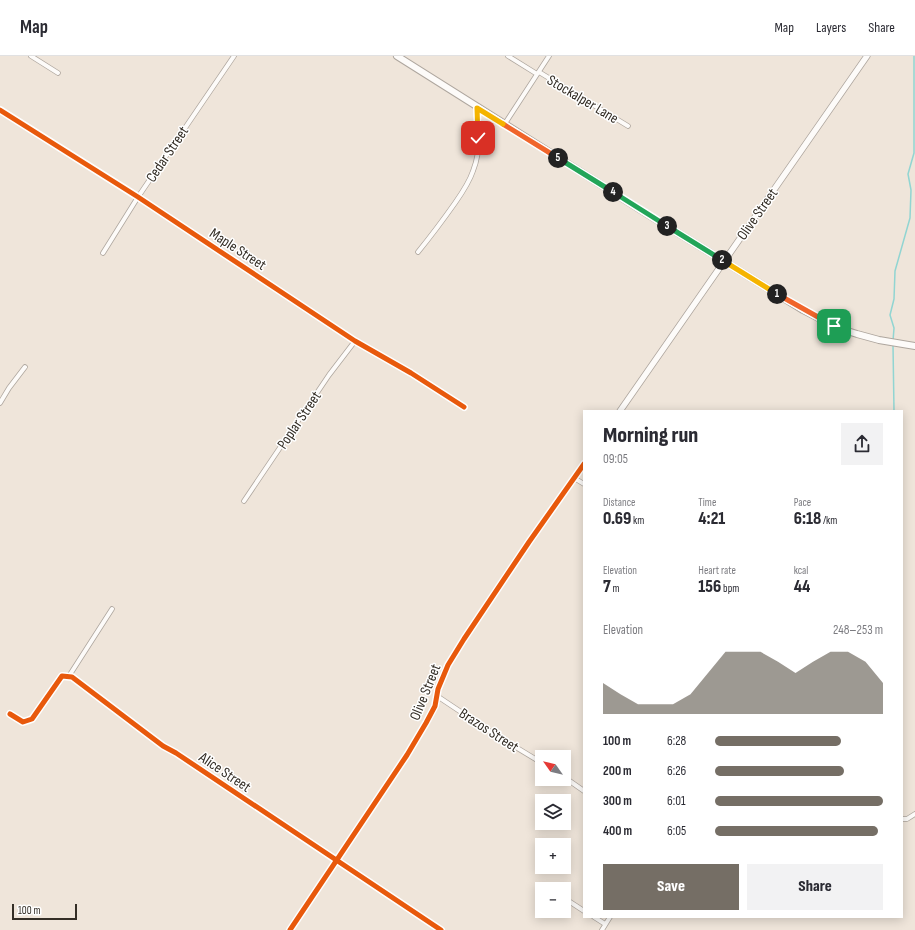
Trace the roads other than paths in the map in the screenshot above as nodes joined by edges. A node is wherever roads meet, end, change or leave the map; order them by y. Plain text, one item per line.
1 (31, 56) edge
2 (234, 56) edge
3 (397, 56) edge
4 (508, 56) edge
5 (549, 56) edge
6 (867, 56) edge
7 (58, 73) dead end
8 (538, 73) junction
9 (477, 108) junction
10 (0, 110) edge
11 (504, 125) junction
12 (628, 126) dead end
13 (138, 197) junction
14 (418, 252) dead end
15 (103, 253) dead end
16 (724, 261) junction
17 (355, 341) junction
18 (915, 346) edge
19 (25, 366) dead end
20 (0, 403) edge
21 (464, 407) dead end
22 (621, 410) edge
23 (583, 465) edge
24 (574, 478) junction
25 (583, 483) edge
26 (244, 501) dead end
27 (112, 609) dead end
28 (69, 676) junction
29 (437, 696) junction
30 (10, 714) dead end
31 (535, 759) edge
32 (571, 782) edge
33 (583, 790) edge
34 (915, 814) edge
35 (903, 819) edge
36 (337, 860) junction
37 (571, 903) edge
38 (583, 910) edge
39 (596, 918) edge
40 (609, 918) edge
41 (605, 924) junction
42 (290, 930) edge
43 (441, 930) edge
44 (602, 930) edge

1 - 7 street
2 - 13 street, Cedar Street
3 - 9 main road
4 - 8 street, Stockalper Lane
5 - 8 street
6 - 16 street, Olive Street
8 - 11 street
8 - 12 street, Stockalper Lane
9 - 11 main road
9 - 14 street
10 - 13 street, Maple Street
11 - 16 main road
13 - 15 street, Cedar Street
13 - 17 street, Maple Street
16 - 18 main road
16 - 22 street, Olive Street
17 - 21 street, Maple Street
17 - 26 street, Poplar Street
19 - 20 street
23 - 24 street, Olive Street
24 - 25 street
24 - 29 street, Olive Street
27 - 28 street
28 - 30 street
28 - 36 street, Alice Street
29 - 31 street, Brazos Street
29 - 36 street, Olive Street
32 - 33 street
34 - 35 street
36 - 42 street, Olive Street
36 - 43 street, Alice Street
37 - 38 street
39 - 41 street
40 - 41 street
41 - 44 street

